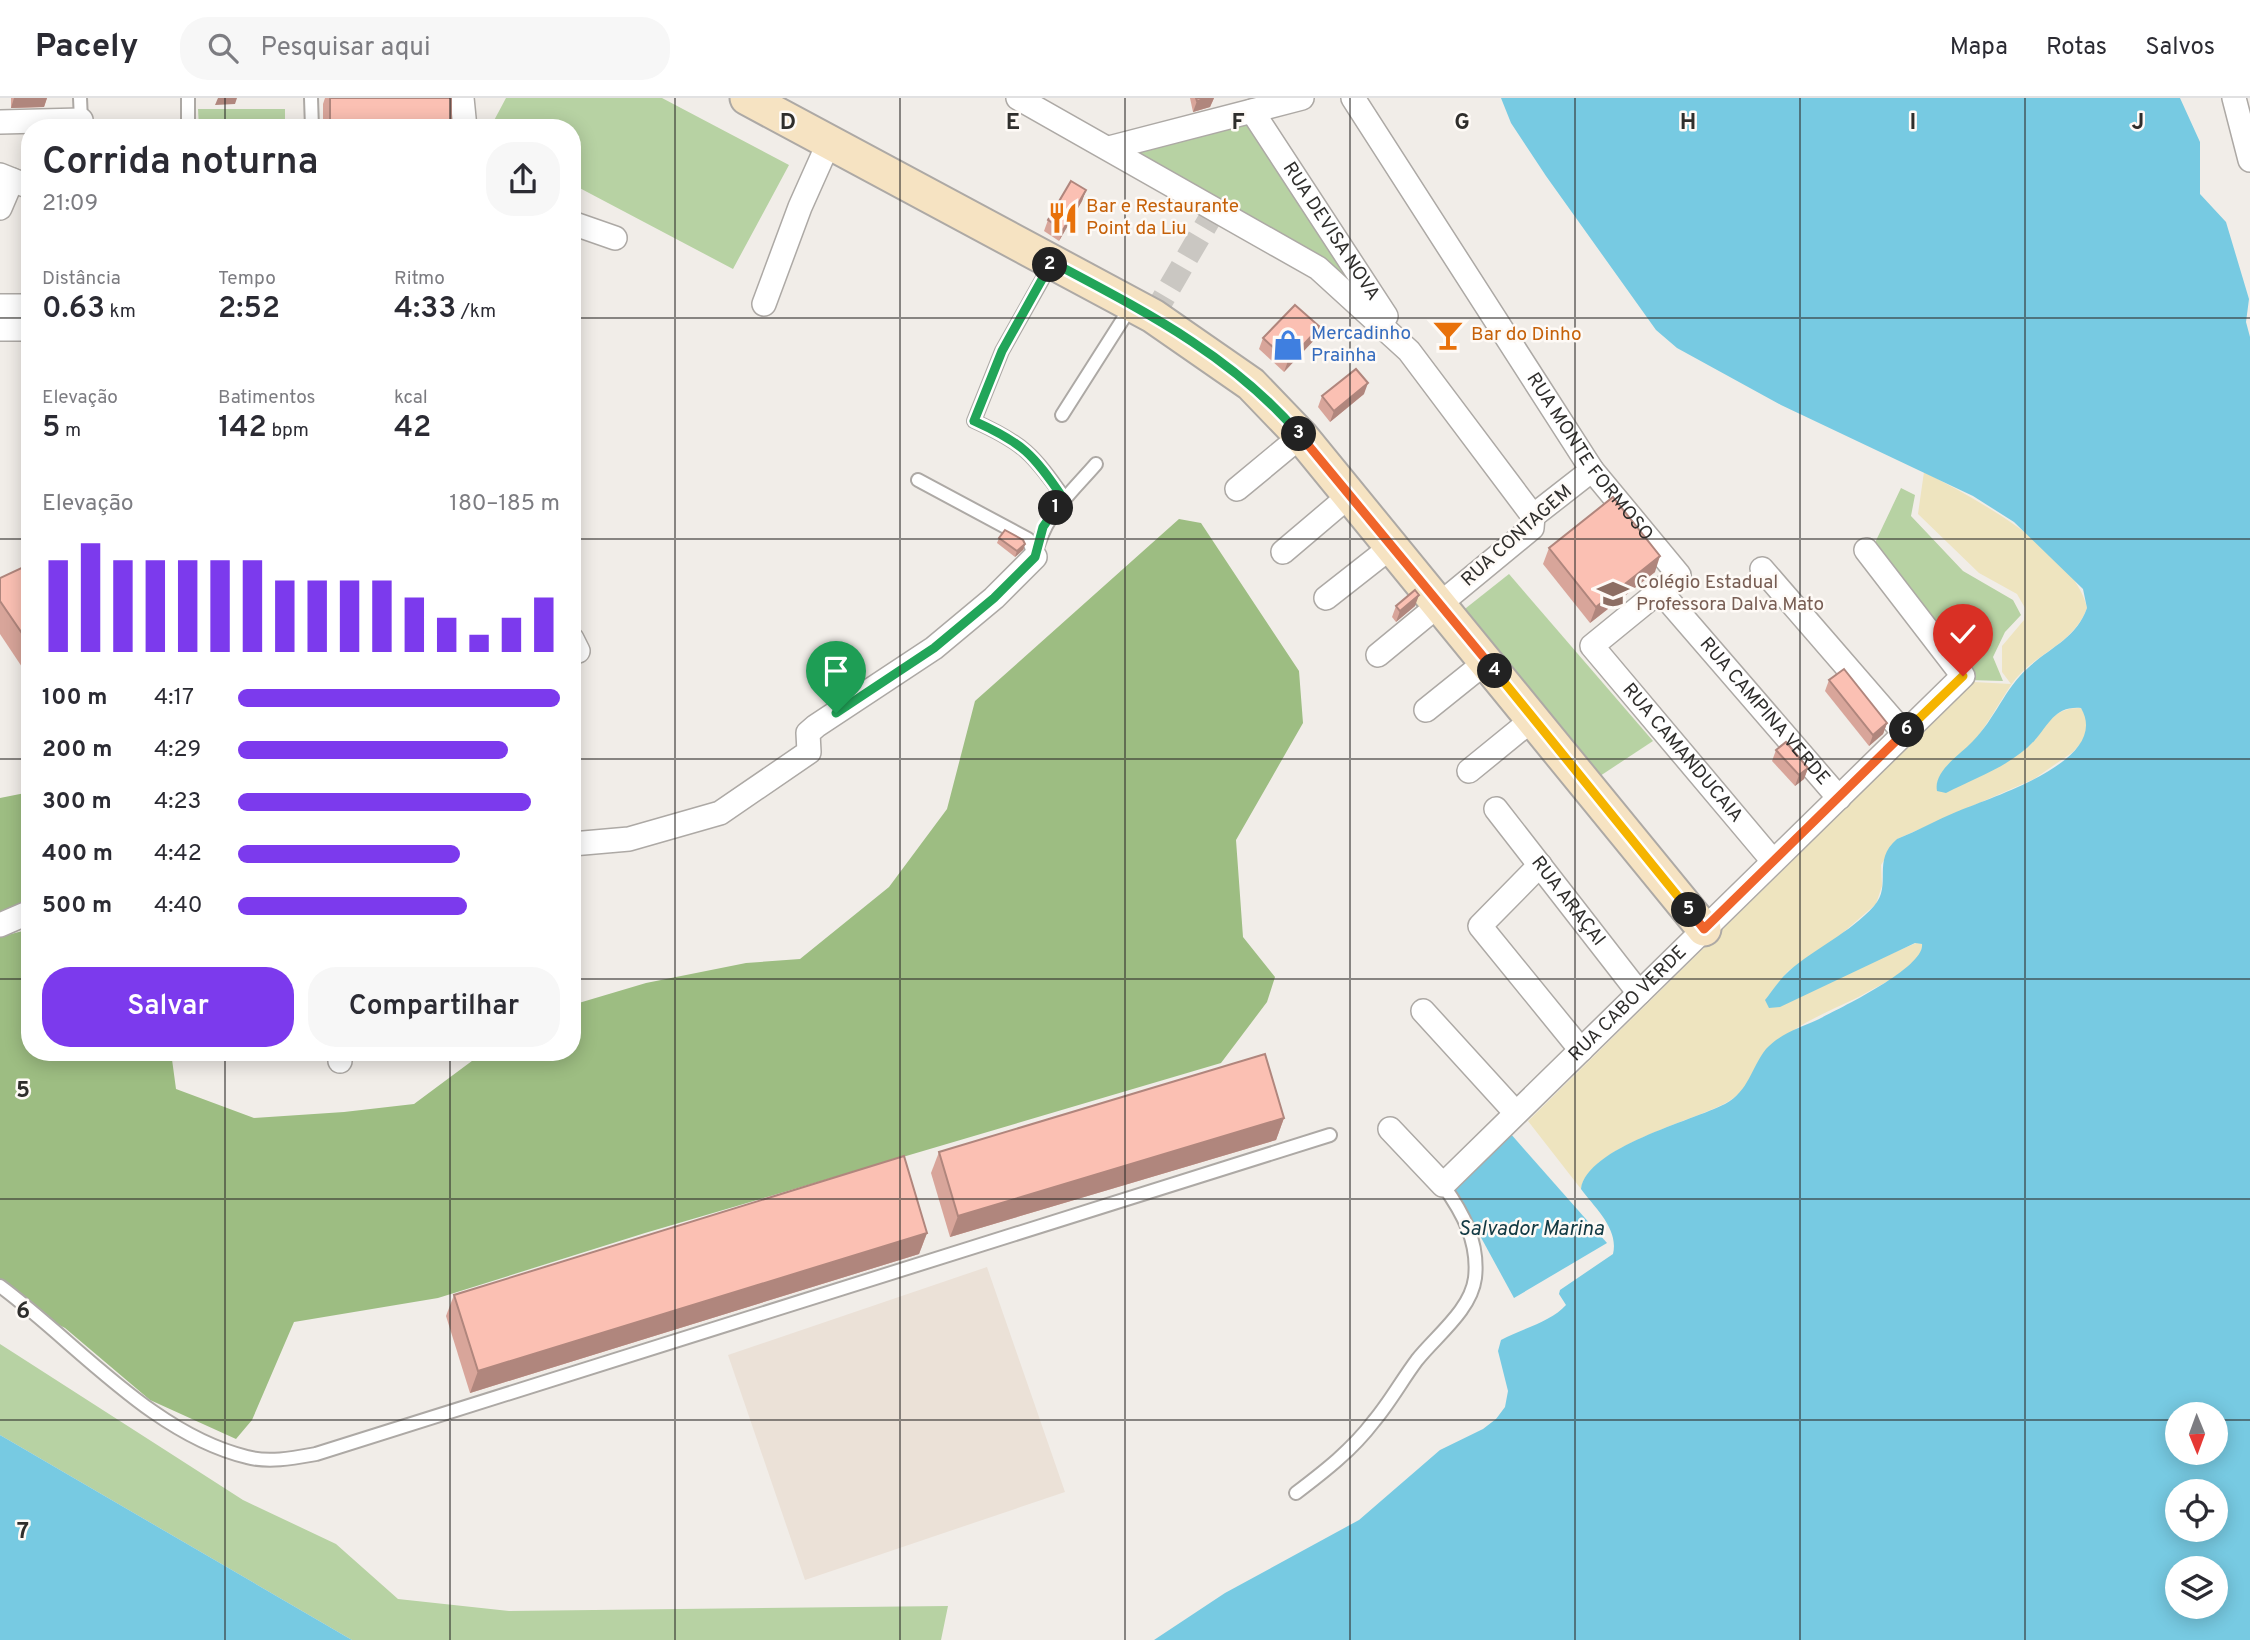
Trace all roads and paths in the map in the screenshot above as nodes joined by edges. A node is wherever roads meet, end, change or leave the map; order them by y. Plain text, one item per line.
1 (188, 98) edge
2 (311, 98) edge
3 (462, 98) edge
4 (747, 98) edge
5 (1018, 98) edge
6 (1302, 98) edge
7 (1353, 98) edge
8 (2234, 98) edge
9 (1252, 111) junction
10 (71, 116) edge
11 (36, 119) edge
12 (188, 119) edge
13 (312, 119) edge
14 (464, 119) edge
15 (21, 120) edge
16 (0, 122) edge
17 (829, 142) junction
18 (1109, 148) junction
19 (2250, 160) edge
20 (14, 180) edge
21 (0, 208) edge
22 (581, 226) edge
23 (615, 239) dead end
24 (1052, 262) junction
25 (764, 304) dead end
26 (1132, 304) junction
27 (0, 306) edge
28 (21, 306) edge
29 (0, 329) edge
30 (21, 329) edge
31 (1409, 351) junction
32 (1062, 415) dead end
33 (1301, 436) junction
34 (1096, 464) dead end
35 (1592, 470) junction
36 (918, 480) dead end
37 (1237, 488) dead end
38 (1349, 496) junction
39 (1063, 498) junction
40 (1533, 516) junction
41 (1391, 547) junction
42 (1866, 550) dead end
43 (1283, 552) dead end
44 (1035, 557) junction
45 (1762, 569) dead end
46 (1661, 592) junction
47 (1326, 598) dead end
48 (1440, 604) junction
49 (1592, 646) joint
50 (1378, 655) dead end
51 (1487, 661) junction
52 (1426, 710) dead end
53 (1534, 718) junction
54 (1904, 733) junction
55 (1469, 771) dead end
56 (1839, 798) junction
57 (1496, 809) dead end
58 (581, 843) edge
59 (1773, 861) junction
60 (1540, 865) junction
61 (21, 916) edge
62 (0, 925) edge
63 (1704, 929) junction
64 (1639, 993) junction
65 (1423, 1011) dead end
66 (1581, 1050) junction
67 (1516, 1113) junction
68 (1390, 1129) dead end
69 (1330, 1135) dead end
70 (1443, 1185) junction
71 (0, 1286) edge
72 (1296, 1493) dead end

1 - 12 lane
2 - 13 lane
3 - 14 street
4 - 17 street
5 - 18 street
6 - 9 street
7 - 35 street, RUA MONTE FORMOSO
8 - 19 street
9 - 18 street
9 - 31 street, RUA DEVISA NOVA
10 - 11 street
15 - 16 street
17 - 24 street
17 - 25 street
18 - 31 street
20 - 21 street
22 - 23 street
24 - 26 street
24 - 39 lane
26 - 32 lane
26 - 33 street
27 - 28 street
29 - 30 street
31 - 40 street
33 - 37 street
33 - 38 street
34 - 39 lane
35 - 40 street, RUA CONTAGEM
35 - 46 street, RUA MONTE FORMOSO
36 - 44 lane
38 - 41 street
38 - 43 street
39 - 44 lane
40 - 48 street, RUA CONTAGEM
41 - 47 street
41 - 48 street
42 - 54 street, RUA CABO VERDE
44 - 58 street
45 - 54 street
46 - 49 street, RUA MONTE FORMOSO
46 - 56 street, RUA CAMPINA VERDE
48 - 50 street, RUA CONTAGEM
48 - 51 street
49 - 59 street, RUA CAMANDUCAIA
51 - 52 street
51 - 53 street
53 - 55 street
53 - 63 street
54 - 56 street, RUA CABO VERDE
56 - 59 street, RUA CABO VERDE
57 - 60 street, RUA ARAÇAI
59 - 63 street, RUA CABO VERDE
60 - 64 street, RUA ARAÇAI
60 - 66 street
61 - 62 street
63 - 64 street, RUA CABO VERDE
64 - 66 street, RUA CABO VERDE
65 - 67 street
66 - 67 street, RUA CABO VERDE
67 - 70 street, RUA CABO VERDE
68 - 70 street
69 - 71 lane
70 - 72 lane

